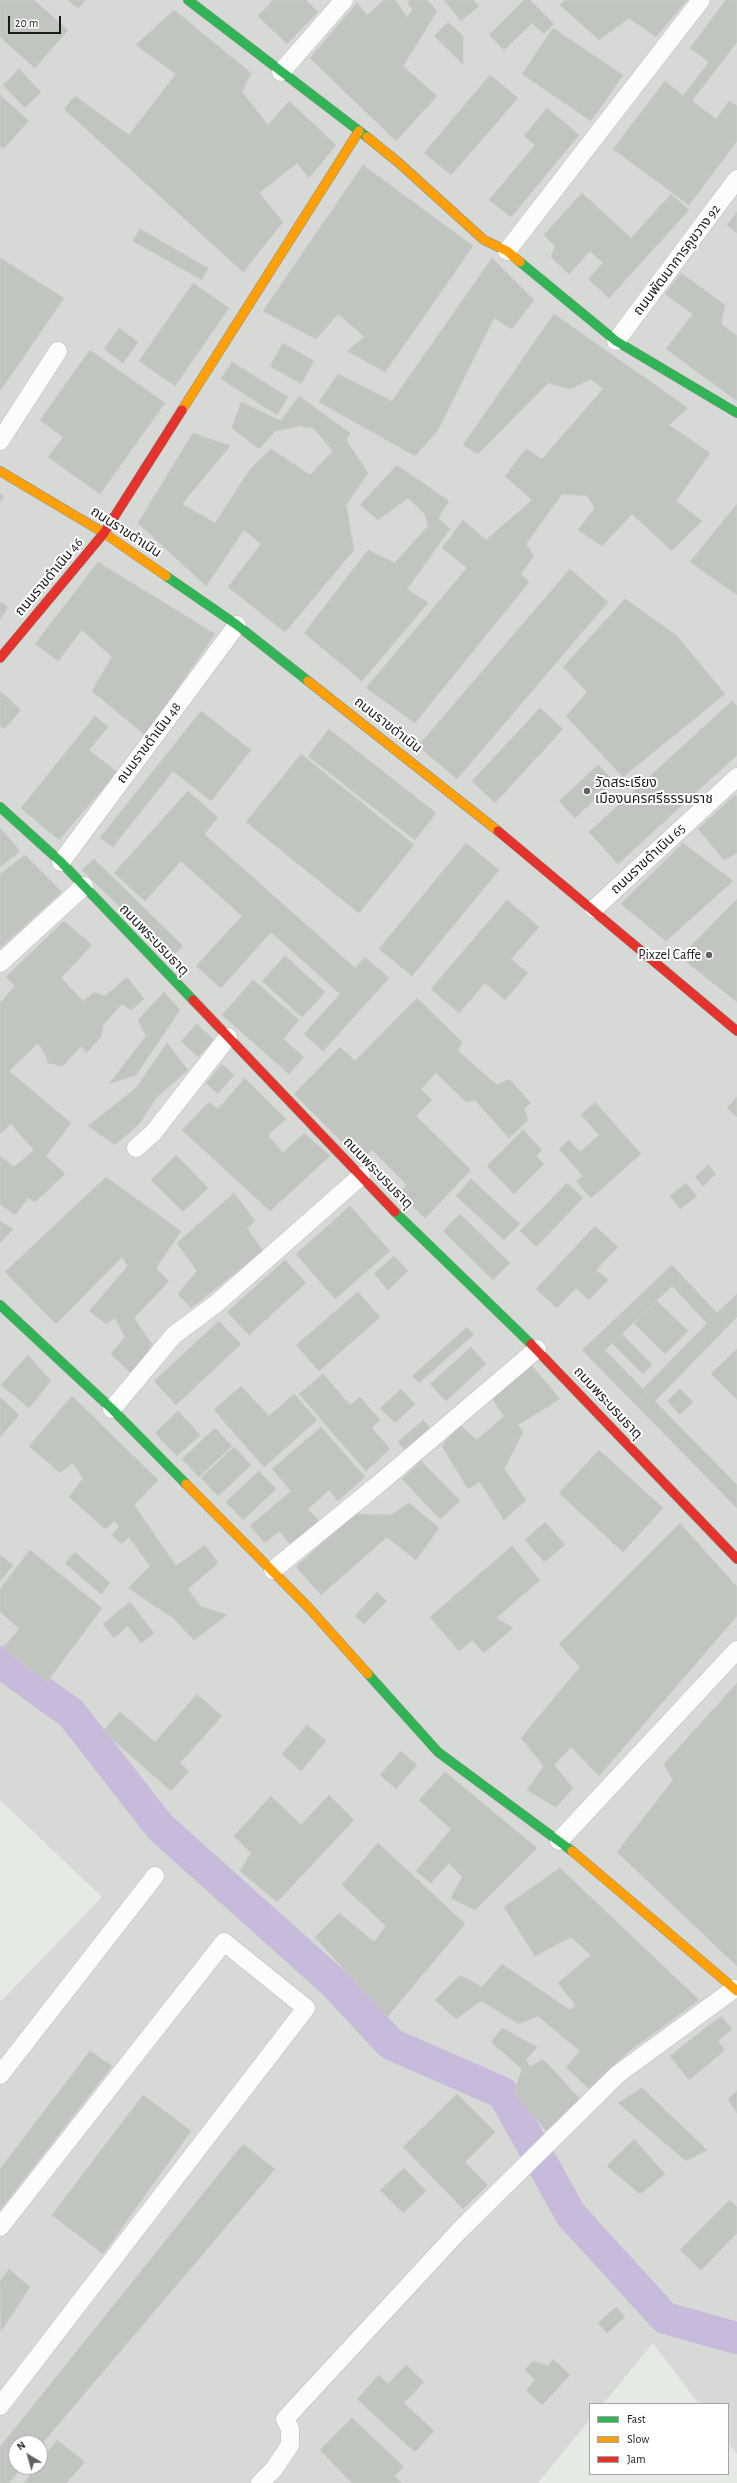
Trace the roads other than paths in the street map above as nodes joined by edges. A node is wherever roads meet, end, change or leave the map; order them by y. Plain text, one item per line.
1 (188, 0) edge
2 (344, 0) edge
3 (702, 0) edge
4 (281, 72) junction
5 (359, 132) junction
6 (737, 179) edge
7 (507, 251) junction
8 (616, 341) junction
9 (58, 351) dead end
10 (737, 413) edge
11 (0, 441) edge
12 (0, 471) edge
13 (104, 533) junction
14 (237, 625) junction
15 (0, 658) edge
16 (737, 777) edge
17 (0, 807) edge
18 (61, 862) junction
19 (84, 886) junction
20 (594, 909) junction
21 (0, 963) edge
22 (737, 1031) edge
23 (228, 1037) junction
24 (136, 1148) dead end
25 (361, 1176) junction
26 (0, 1305) edge
27 (537, 1349) junction
28 (112, 1409) junction
29 (737, 1559) edge
30 (273, 1570) junction
31 (737, 1650) edge
32 (559, 1841) junction
33 (155, 1876) dead end
34 (735, 1990) edge
35 (0, 2075) edge
36 (0, 2227) edge
37 (0, 2406) edge
38 (260, 2483) edge

1 - 4 street
2 - 4 street
3 - 7 street
4 - 5 street
5 - 7 street
5 - 13 street, ถนนราขดำเนิน 46
6 - 8 street, ถนนพัฒนาการคูขวาง 92
7 - 8 street
8 - 10 street
9 - 11 street
12 - 13 street, ถนนราขดำเนิน
13 - 14 street, ถนนราขดำเนิน
13 - 15 street, ถนนราขดำเนิน 46
14 - 18 street, ถนนราขดำเนิน 48
14 - 20 street, ถนนราขดำเนิน
16 - 20 street, ถนนราขดำเนิน 65
17 - 18 street, ถนนพระบรมธาตุ
18 - 19 street, ถนนพระบรมธาตุ
19 - 21 street
19 - 23 street, ถนนพระบรมธาตุ
20 - 22 street, ถนนราขดำเนิน
23 - 24 street
23 - 25 street, ถนนพระบรมธาตุ
25 - 27 street, ถนนพระบรมธาตุ
25 - 28 street
26 - 28 street
27 - 29 street, ถนนพระบรมธาตุ
27 - 30 street
28 - 30 street
30 - 32 street
31 - 32 street
32 - 34 street
33 - 35 street
34 - 38 street
36 - 37 street

